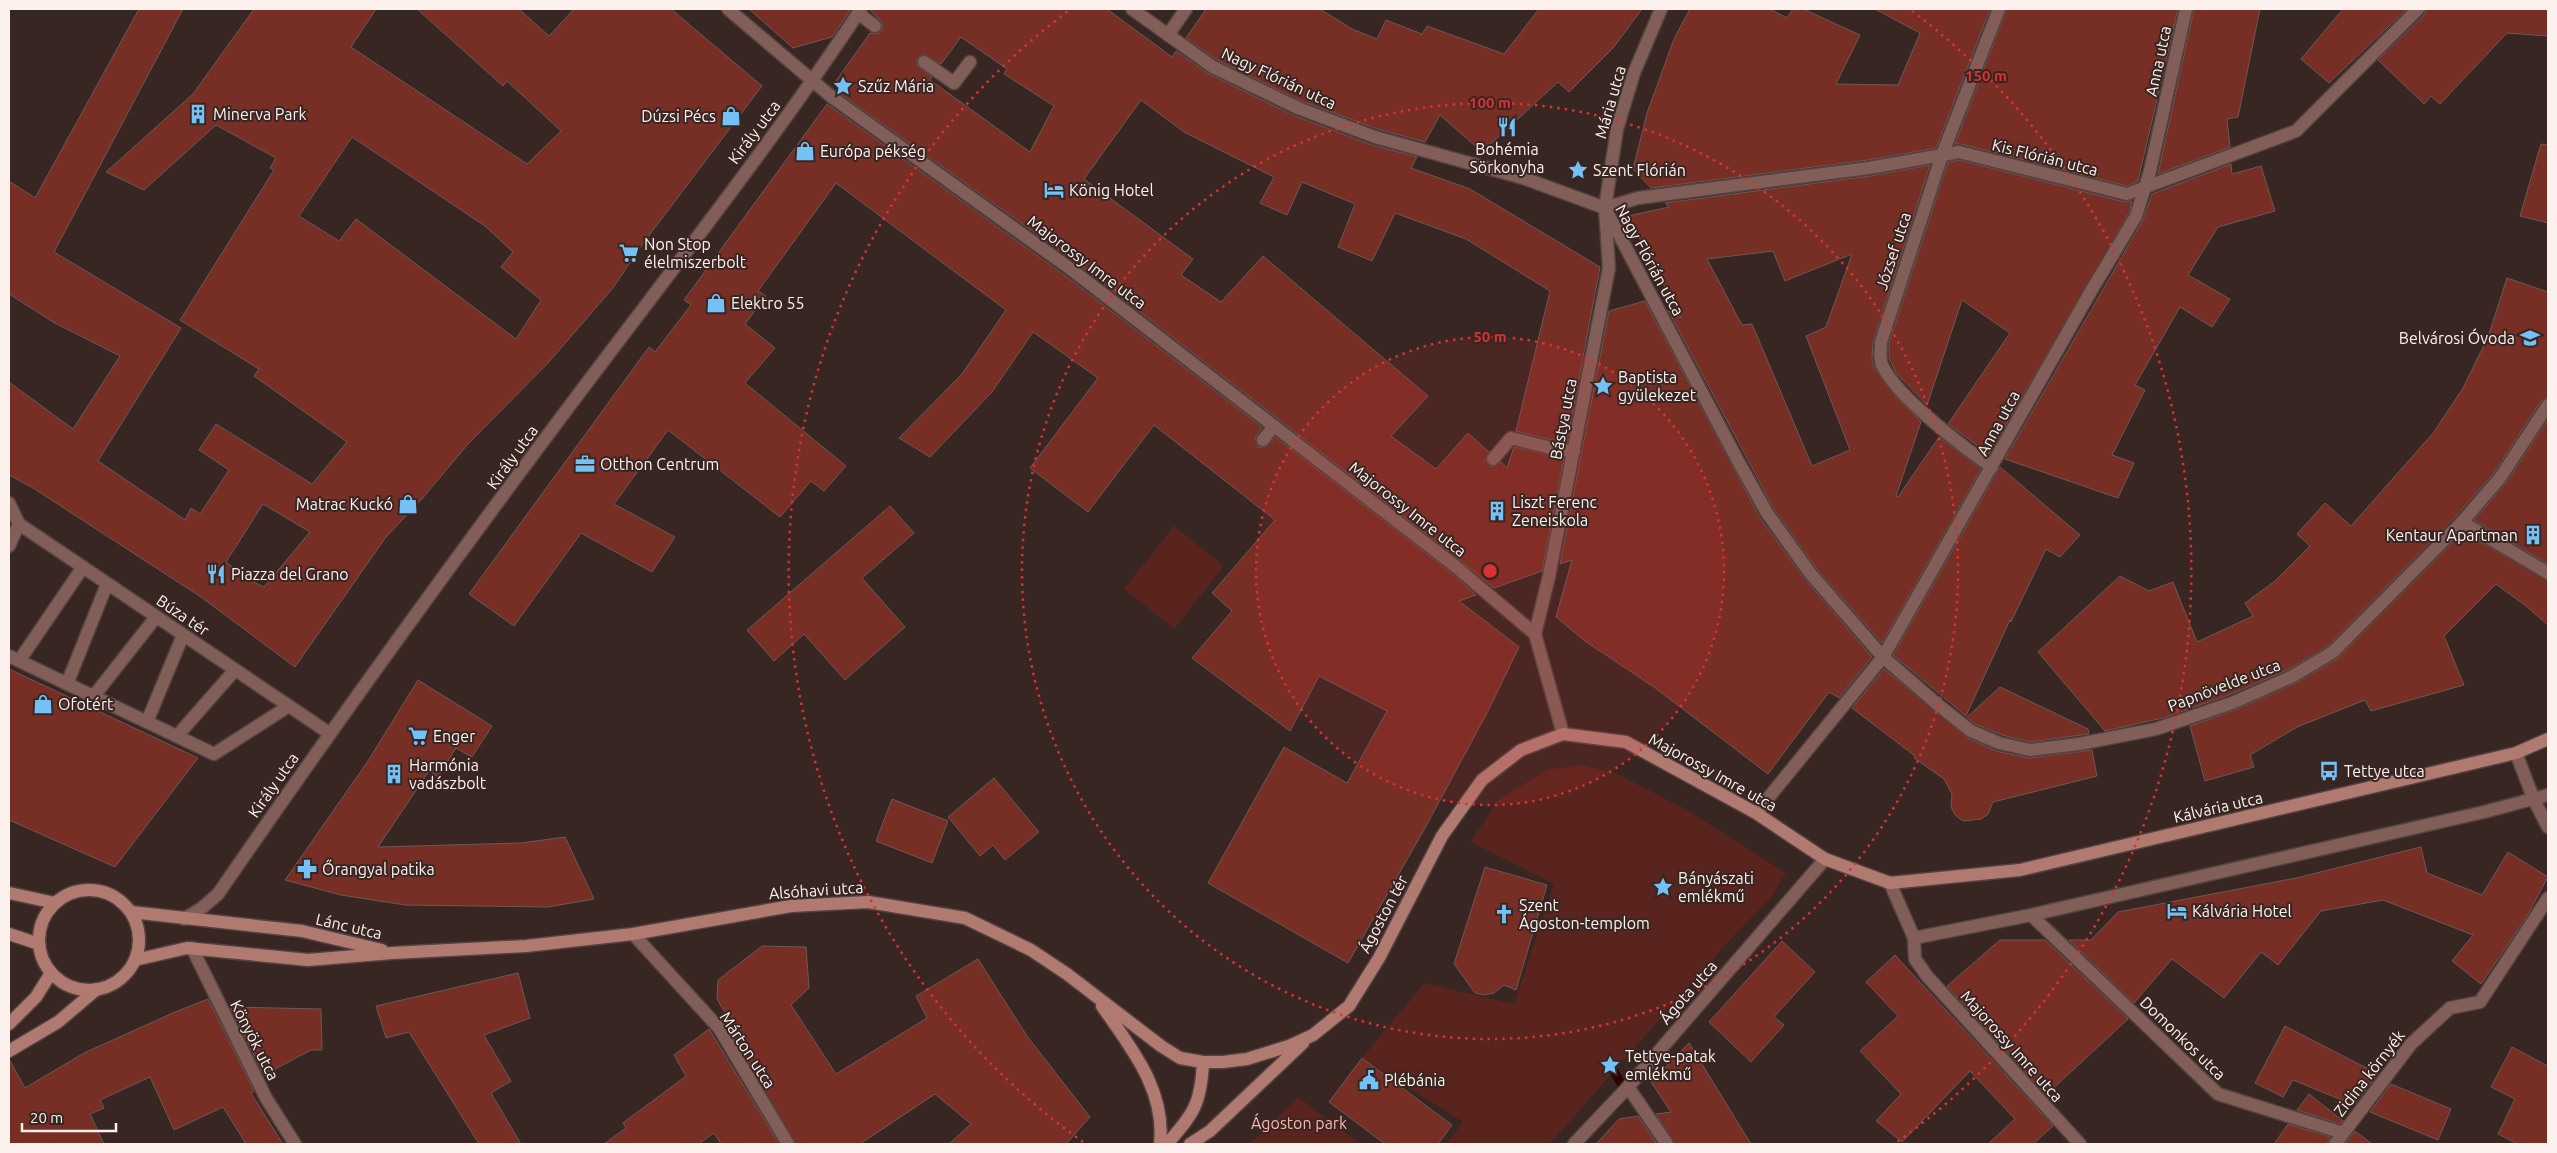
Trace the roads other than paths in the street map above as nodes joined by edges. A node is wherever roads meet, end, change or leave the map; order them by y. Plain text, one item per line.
1 (728, 9) edge
2 (1132, 9) edge
3 (1186, 9) edge
4 (1661, 9) edge
5 (1999, 9) edge
6 (2186, 9) edge
7 (2418, 9) edge
8 (859, 11) edge
9 (875, 26) dead end
10 (1168, 35) junction
11 (924, 62) dead end
12 (970, 62) dead end
13 (812, 82) junction
14 (1942, 155) junction
15 (2145, 187) junction
16 (1605, 208) junction
17 (2548, 405) edge
18 (1274, 426) junction
19 (1263, 440) dead end
20 (1574, 451) junction
21 (1493, 460) dead end
22 (1992, 467) junction
23 (9, 502) edge
24 (2462, 522) junction
25 (19, 524) junction
26 (9, 546) edge
27 (83, 567) junction
28 (2548, 573) edge
29 (108, 584) junction
30 (156, 617) junction
31 (1535, 634) junction
32 (183, 635) junction
33 (1883, 657) junction
34 (14, 659) edge
35 (235, 670) junction
36 (67, 684) junction
37 (93, 696) junction
38 (289, 706) junction
39 (147, 722) junction
40 (329, 733) junction
41 (1563, 734) junction
42 (177, 736) junction
43 (2548, 739) edge
44 (2516, 753) junction
45 (2548, 795) edge
46 (2534, 800) junction
47 (1756, 814) junction
48 (2548, 827) edge
49 (1825, 859) junction
50 (1890, 882) junction
51 (9, 894) edge
52 (2548, 898) edge
53 (55, 903) junction
54 (131, 912) junction
55 (2031, 916) junction
56 (184, 919) junction
57 (9, 934) edge
58 (633, 934) junction
59 (1914, 938) junction
60 (39, 944) junction
61 (192, 948) junction
62 (392, 953) junction
63 (135, 960) junction
64 (51, 973) junction
65 (97, 989) junction
66 (1095, 996) junction
67 (9, 1024) edge
68 (1313, 1035) junction
69 (9, 1051) edge
70 (1202, 1062) junction
71 (1628, 1087) junction
72 (2343, 1133) junction
73 (295, 1144) edge
74 (788, 1144) edge
75 (1160, 1144) edge
76 (1167, 1144) edge
77 (1190, 1144) edge
78 (1574, 1144) edge
79 (1667, 1144) edge
80 (2080, 1144) edge
81 (2335, 1144) edge

1 - 13 street, Majorossy Imre utca
2 - 10 street, Nagy Flórián utca
3 - 10 street
4 - 16 street, Mária utca
5 - 14 street, József utca
6 - 15 street, Anna utca
7 - 15 street, Kis Flórián utca
8 - 9 street
8 - 13 street, Király utca
10 - 16 street, Nagy Flórián utca
11 - 12 street
13 - 18 street, Majorossy Imre utca
13 - 40 street, Király utca
14 - 15 street, Kis Flórián utca
14 - 16 street, Kis Flórián utca
14 - 22 street, József utca
15 - 22 street, Anna utca
16 - 20 street, Bástya utca
16 - 33 street, Nagy Flórián utca
17 - 24 street, Papnövelde utca
18 - 19 street
18 - 31 street, Majorossy Imre utca
20 - 21 street
20 - 31 street, Bástya utca
22 - 33 street, Anna utca
23 - 25 street
24 - 28 street
24 - 33 street, Papnövelde utca
25 - 26 street
25 - 27 street, Búza tér
27 - 29 street, Búza tér
27 - 34 street
29 - 30 street, Búza tér
29 - 36 street
30 - 32 street, Búza tér
30 - 37 street
31 - 41 street
32 - 35 street, Búza tér
32 - 39 street
33 - 47 street, Anna utca
34 - 36 street
35 - 38 street, Búza tér
35 - 42 street
36 - 37 street
37 - 39 street
38 - 40 street, Búza tér
38 - 42 street
39 - 42 street
40 - 56 street, Király utca
41 - 47 street, Majorossy Imre utca
41 - 68 street, Ágoston tér
43 - 44 street, Kálvária utca
44 - 46 street
44 - 50 street, Kálvária utca
45 - 46 street
46 - 48 street
46 - 55 street
47 - 49 street, Majorossy Imre utca
49 - 50 street, Majorossy Imre utca
49 - 71 street, Ágota utca
50 - 59 street, Majorossy Imre utca
51 - 53 street
52 - 72 street, Zidina környék
53 - 54 street
53 - 60 street
54 - 56 street, Lánc utca
54 - 63 street
55 - 59 street
55 - 72 street, Domonkos utca
56 - 62 street, Lánc utca
57 - 60 street
58 - 62 street, Alsóhavi utca
58 - 66 street, Alsóhavi utca
58 - 74 street, Márton utca
59 - 80 street, Majorossy Imre utca
60 - 64 street
61 - 62 street, Lánc utca
61 - 63 street, Lánc utca
61 - 73 street, Könyök utca
63 - 65 street
64 - 65 street
64 - 67 street
65 - 69 street
66 - 70 street, Alsóhavi utca
66 - 75 street
68 - 70 street, Ágoston tér
68 - 77 street
70 - 76 street
71 - 78 street, Ágota utca
71 - 79 street
72 - 81 street, Zidina környék

